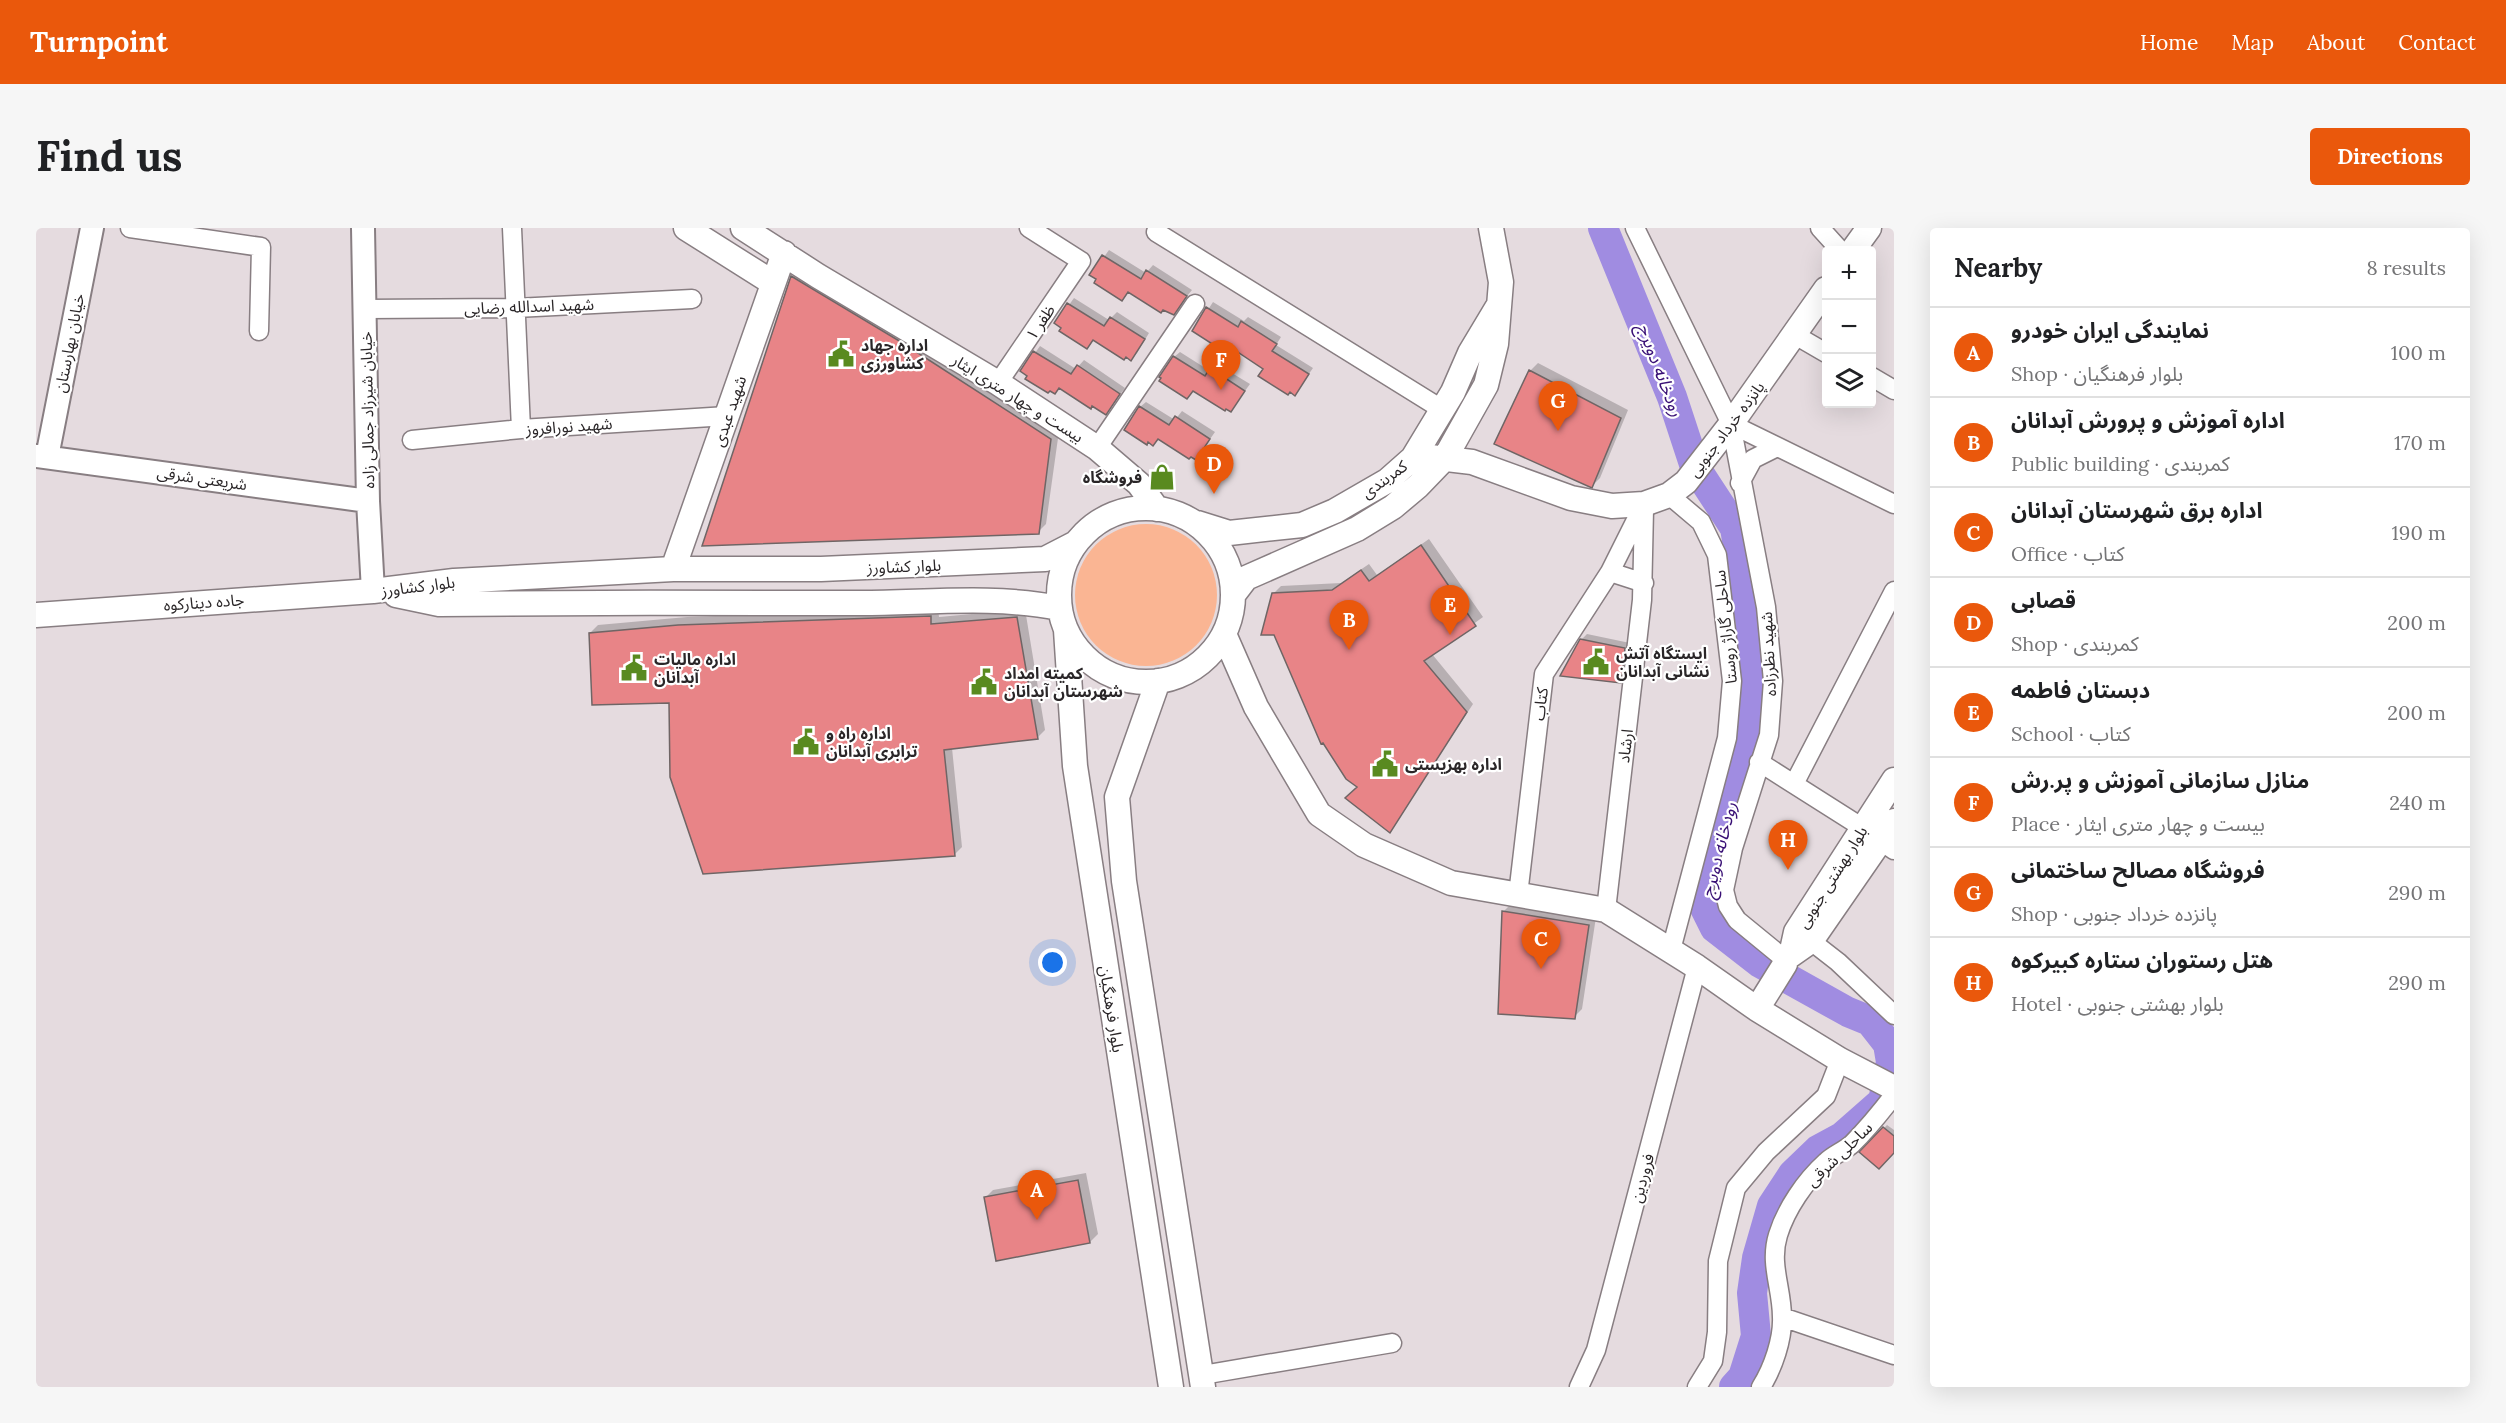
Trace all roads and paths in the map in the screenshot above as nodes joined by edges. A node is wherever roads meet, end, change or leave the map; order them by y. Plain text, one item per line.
1 (92, 228) edge
2 (130, 228) edge
3 (363, 228) edge
4 (512, 228) edge
5 (686, 228) edge
6 (743, 228) edge
7 (1029, 228) edge
8 (1491, 228) edge
9 (1635, 228) edge
10 (1820, 228) edge
11 (1869, 228) edge
12 (1156, 232) dead end
13 (1836, 246) edge
14 (1856, 246) edge
15 (784, 253) junction
16 (773, 283) junction
17 (1822, 296) edge
18 (692, 299) dead end
19 (1195, 304) dead end
20 (1498, 306) junction
21 (516, 308) junction
22 (366, 309) junction
23 (259, 331) dead end
24 (1795, 335) junction
25 (1822, 349) edge
26 (1876, 379) edge
27 (998, 383) junction
28 (1894, 390) edge
29 (1443, 410) junction
30 (727, 416) junction
31 (1731, 424) junction
32 (521, 429) junction
33 (412, 440) dead end
34 (1096, 448) junction
35 (1775, 448) junction
36 (41, 457) edge
37 (1413, 458) junction
38 (1445, 458) junction
39 (1740, 483) junction
40 (1677, 488) junction
41 (368, 501) junction
42 (1644, 504) junction
43 (1894, 504) edge
44 (1156, 509) junction
45 (1188, 520) junction
46 (1076, 543) junction
47 (874, 567) junction
48 (673, 569) junction
49 (821, 569) junction
50 (1610, 572) junction
51 (1644, 583) junction
52 (373, 591) junction
53 (1894, 591) edge
54 (1233, 595) junction
55 (831, 603) junction
56 (875, 603) junction
57 (36, 615) edge
58 (1063, 619) junction
59 (1224, 634) junction
60 (1158, 681) junction
61 (1760, 762) junction
62 (1894, 780) edge
63 (1794, 784) junction
64 (1894, 821) edge
65 (1879, 840) edge
66 (1518, 895) junction
67 (1606, 910) junction
68 (1671, 950) junction
69 (1793, 955) junction
70 (1697, 967) junction
71 (1757, 1009) junction
72 (1894, 1016) edge
73 (1840, 1060) junction
74 (1894, 1088) edge
75 (1894, 1095) edge
76 (1782, 1317) junction
77 (1392, 1343) dead end
78 (1894, 1355) edge
79 (1199, 1384) edge
80 (1171, 1387) edge
81 (1579, 1387) edge
82 (1697, 1387) edge
83 (1761, 1387) edge

1 - 36 street, خیابان بهارستان
2 - 23 street
3 - 22 street, خیابان شیرزاد جمالی زاده
4 - 21 street
5 - 16 main road
6 - 15 main road, بیست و چهار متری ایثار
7 - 27 street, ظفر ۱
8 - 20 main road, کمربندی
9 - 31 street, شهید نظرزاده
10 - 13 street
11 - 14 main road
12 - 29 street
15 - 16 main road, شهید عبدی
15 - 27 main road, بیست و چهار متری ایثار
16 - 30 main road, شهید عبدی
17 - 24 main road, پانزده خرداد جنوبی
18 - 21 street, شهید اسدالله رضایی
19 - 34 street
20 - 29 main road, کمربندی
20 - 38 main road, کمربندی
21 - 22 street, شهید اسدالله رضایی
21 - 32 street
22 - 41 street, خیابان شیرزاد جمالی زاده
24 - 25 street
24 - 31 main road, پانزده خرداد جنوبی
26 - 28 street
27 - 34 main road, بیست و چهار متری ایثار
29 - 37 main road, کمربندی
30 - 32 street, شهید نورافروز
30 - 48 main road, شهید عبدی
31 - 35 street
31 - 39 street, شهید نظرزاده
31 - 40 main road, پانزده خرداد جنوبی
32 - 33 street, شهید نورافروز
34 - 44 main road, بیست و چهار متری ایثار
35 - 39 street
35 - 43 street
36 - 41 street, شریعتی شرقی
37 - 38 main road
37 - 45 main road, کمربندی
38 - 42 main road
38 - 54 main road, کمربندی
39 - 61 street, شهید نظرزاده
40 - 42 main road
40 - 68 street, ساحلی گاراژ روستا
41 - 52 street, خیابان شیرزاد جمالی زاده
42 - 50 street, کتاب
42 - 51 street, ارشاد
44 - 45 main road
44 - 46 main road
45 - 54 main road
46 - 47 main road, بلوار کشاورز
46 - 58 main road
47 - 49 main road, بلوار کشاورز
47 - 56 main road
48 - 49 main road, بلوار کشاورز
48 - 52 main road, بلوار کشاورز
49 - 55 main road
50 - 51 street
50 - 66 street, کتاب
51 - 67 street, ارشاد
52 - 55 main road, بلوار کشاورز
52 - 57 main road, جاده دینارکوه
53 - 63 street
54 - 59 main road
55 - 56 main road, بلوار کشاورز
56 - 58 main road, بلوار کشاورز
58 - 60 main road
58 - 80 main road, بلوار فرهنگیان
59 - 60 main road
59 - 66 main road
60 - 79 main road, بلوار فرهنگیان
61 - 63 street
61 - 69 street, شهید نظرزاده
62 - 65 main road, بلوار بهشتی جنوبی
63 - 65 street
64 - 65 main road, بلوار بهشتی جنوبی
65 - 69 main road, بلوار بهشتی جنوبی
66 - 67 main road
67 - 68 main road
68 - 70 main road
69 - 71 main road, بلوار بهشتی جنوبی
69 - 72 street, شهید نظرزاده
70 - 71 main road
70 - 81 street, فروردین
71 - 73 main road
73 - 74 main road
73 - 82 street
75 - 76 street, ساحلی شرقی
76 - 78 street
76 - 83 street, ساحلی شرقی
77 - 79 street

